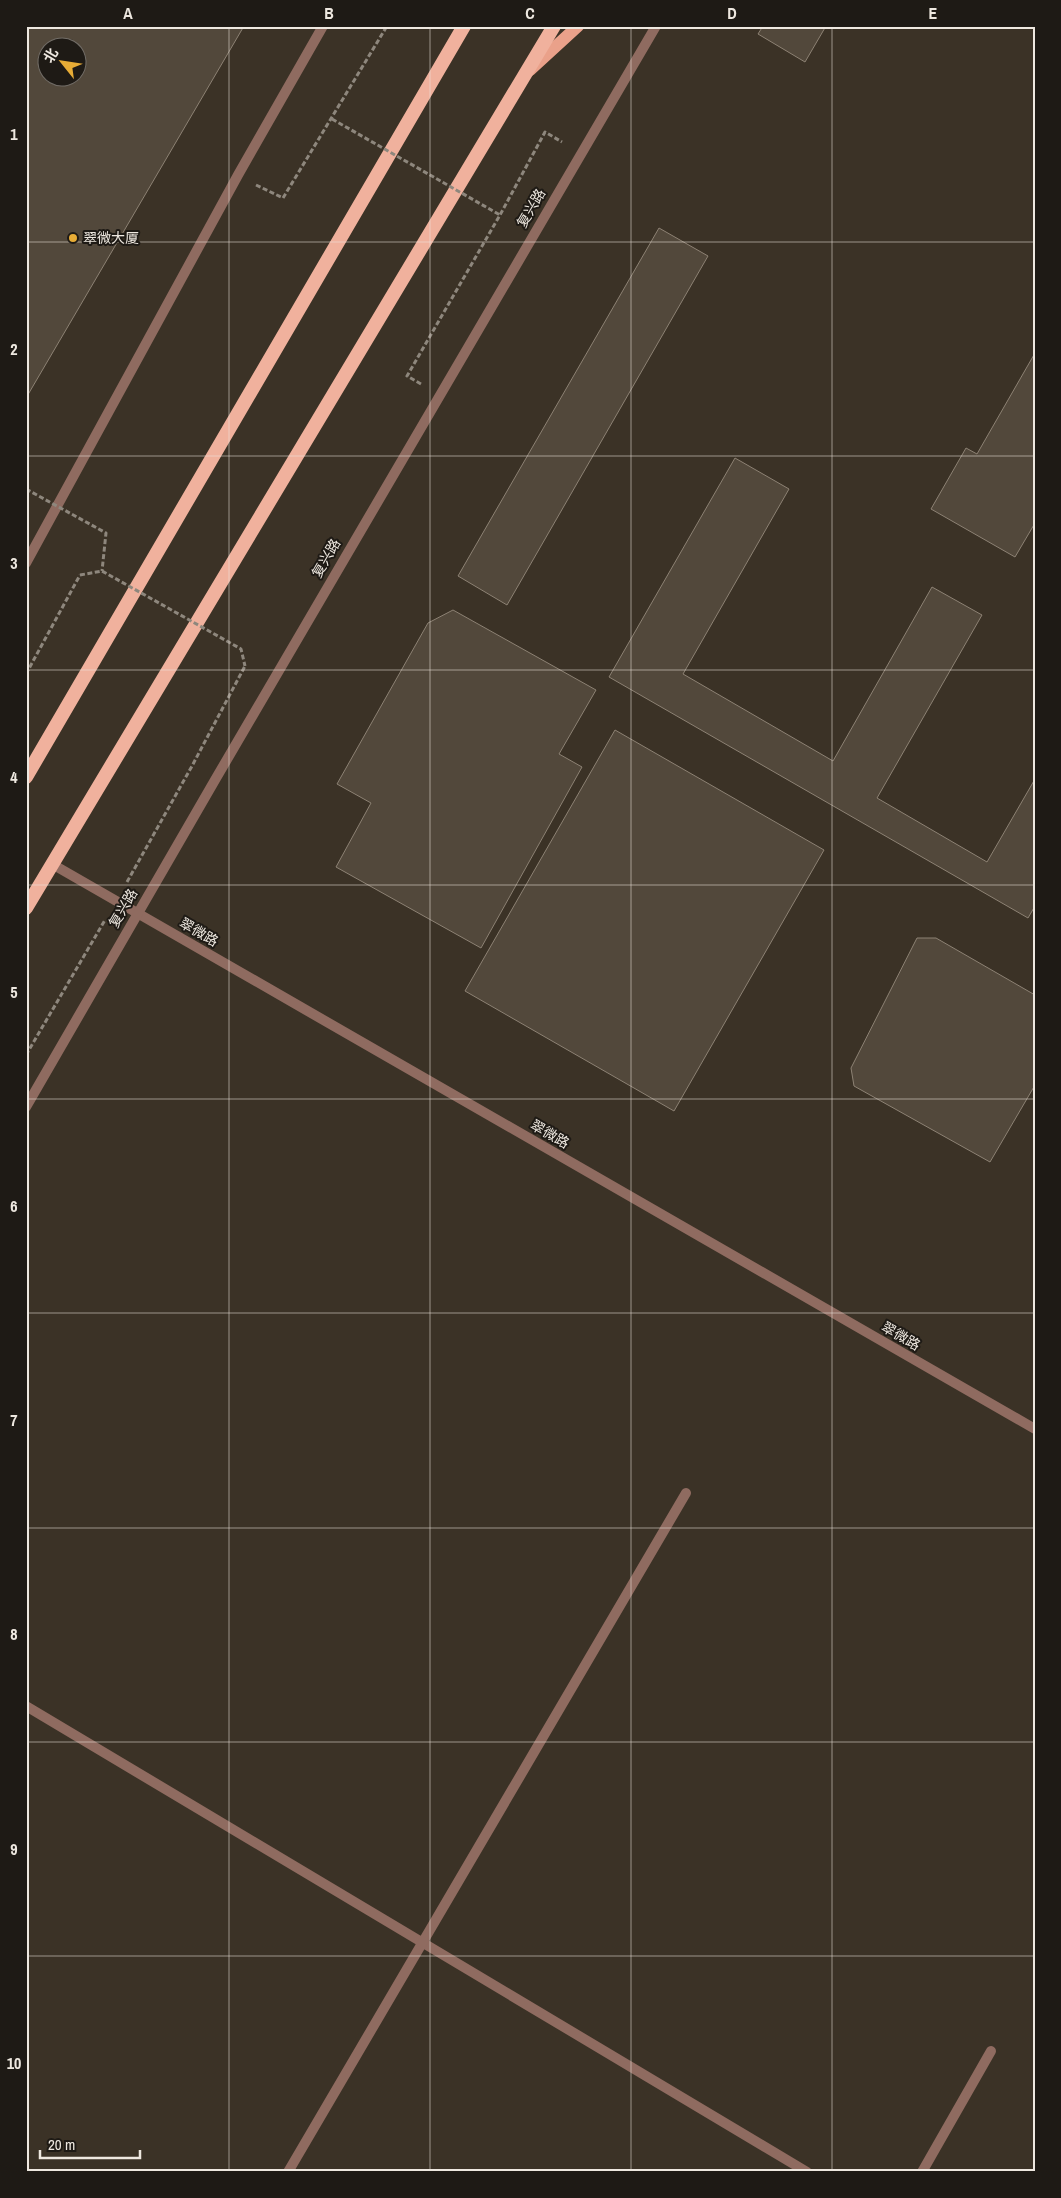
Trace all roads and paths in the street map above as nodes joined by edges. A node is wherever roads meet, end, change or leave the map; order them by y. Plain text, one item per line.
1 (323, 26) edge
2 (387, 26) edge
3 (464, 26) edge
4 (554, 26) edge
5 (578, 26) edge
6 (656, 26) edge
7 (526, 73) junction
8 (332, 119) junction
9 (546, 132) dead end
10 (238, 175) junction
11 (500, 215) junction
12 (406, 376) dead end
13 (26, 489) edge
14 (26, 562) edge
15 (102, 571) junction
16 (26, 663) edge
17 (31, 665) junction
18 (26, 674) edge
19 (192, 766) dead end
20 (26, 777) edge
21 (52, 864) junction
22 (26, 908) edge
23 (138, 913) junction
24 (61, 996) dead end
25 (26, 1055) edge
26 (26, 1107) edge
27 (1035, 1429) edge
28 (686, 1493) dead end
29 (26, 1706) edge
30 (423, 1943) junction
31 (991, 2051) dead end
32 (288, 2172) edge
33 (808, 2172) edge
34 (922, 2172) edge

1 - 10 street
2 - 8 path
3 - 20 highway
4 - 7 highway
5 - 7 main road
6 - 23 street, 复兴路
7 - 21 highway
8 - 10 path
8 - 11 path, bridge
9 - 11 path
10 - 14 street
11 - 12 path
13 - 15 path, bridge
15 - 17 path, bridge
15 - 19 path, bridge
16 - 17 path
17 - 18 path
21 - 22 highway
21 - 23 street, 翠微路
23 - 26 street, 复兴路
23 - 27 street, 翠微路
24 - 25 path
28 - 30 street
29 - 30 street
30 - 32 street
30 - 33 street
31 - 34 street

